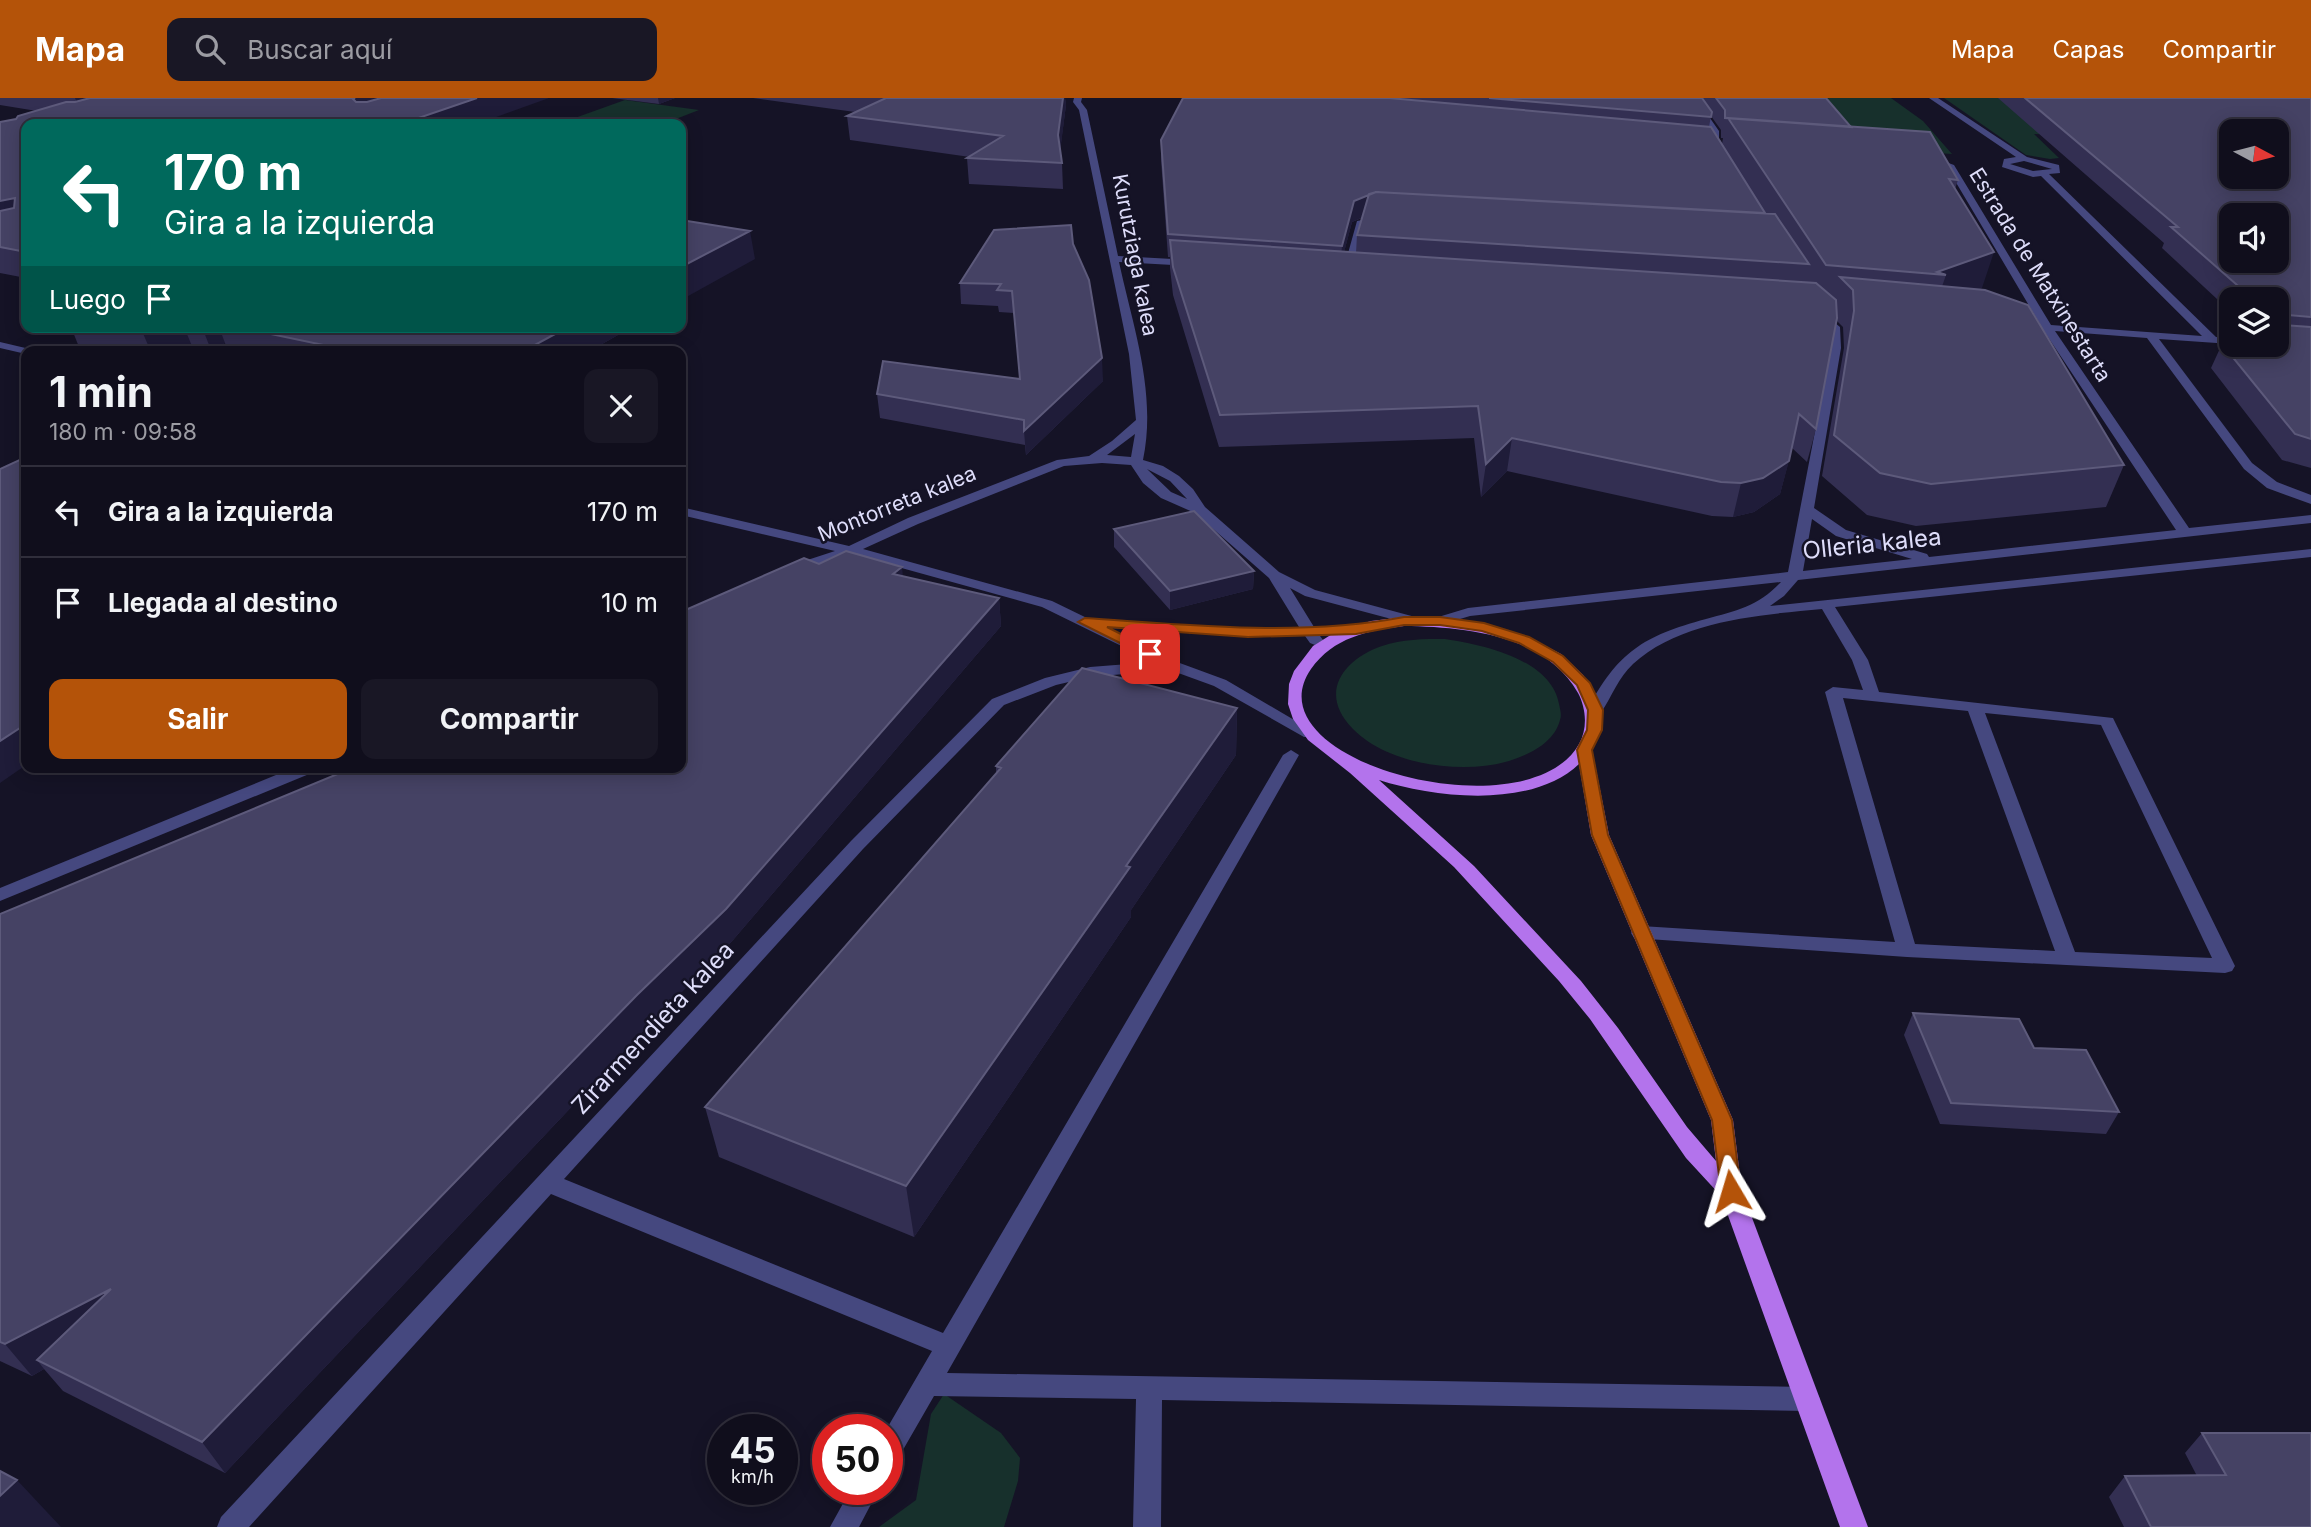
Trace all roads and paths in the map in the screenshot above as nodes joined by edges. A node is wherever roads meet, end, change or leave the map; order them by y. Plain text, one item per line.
1 (1692, 98) edge
2 (1933, 98) edge
3 (1080, 100) edge
4 (1064, 102) edge
5 (1706, 141) junction
6 (1724, 143) edge
7 (1915, 156) edge
8 (2024, 159) junction
9 (1720, 161) edge
10 (2044, 174) junction
11 (1399, 218) edge
12 (1115, 259) junction
13 (1207, 264) edge
14 (1332, 272) edge
15 (1346, 273) junction
16 (1359, 274) edge
17 (1819, 307) edge
18 (2021, 325) edge
19 (2047, 328) junction
20 (261, 333) edge
21 (2151, 336) junction
22 (2212, 339) junction
23 (2219, 340) edge
24 (0, 345) edge
25 (231, 346) edge
26 (21, 350) edge
27 (1142, 422) junction
28 (1093, 459) junction
29 (1136, 463) junction
30 (2311, 500) edge
31 (1807, 509) junction
32 (1200, 510) junction
33 (686, 512) edge
34 (2311, 519) edge
35 (2185, 533) junction
36 (850, 550) junction
37 (2311, 553) edge
38 (1936, 560) junction
39 (785, 572) edge
40 (1274, 575) junction
41 (1795, 575) junction
42 (1826, 604) junction
43 (1751, 612) junction
44 (1414, 621) junction
45 (1440, 621) junction
46 (1085, 622) junction
47 (1356, 630) junction
48 (1311, 632) junction
49 (1321, 648) junction
50 (1172, 665) junction
51 (1872, 696) junction
52 (1975, 707) junction
53 (1595, 710) junction
54 (1311, 734) junction
55 (1585, 750) junction
56 (1291, 755) dead end
57 (1353, 766) junction
58 (296, 773) edge
59 (0, 895) edge
60 (1640, 933) junction
61 (1907, 950) junction
62 (2068, 959) junction
63 (547, 1182) junction
64 (1731, 1191) junction
65 (948, 1346) junction
66 (928, 1384) junction
67 (1149, 1387) junction
68 (1807, 1399) junction
69 (903, 1426) edge
70 (857, 1505) edge
71 (232, 1527) edge
72 (844, 1527) edge
73 (1147, 1527) edge
74 (1854, 1527) edge

1 - 5 street
2 - 8 street
3 - 4 street
3 - 12 street, Kurutziaga kalea
5 - 6 street
5 - 9 street
7 - 19 street, Estrada de Matxinestarta
8 - 10 street
8 - 10 street
10 - 22 street
11 - 15 street
12 - 13 street
12 - 27 street, Kurutziaga kalea
14 - 15 street
15 - 16 street
17 - 31 street
18 - 19 street
19 - 21 street
19 - 35 street, Estrada de Matxinestarta
20 - 25 street
21 - 22 street
21 - 30 street
22 - 23 street
24 - 26 street
27 - 28 street
27 - 29 street, Kurutziaga kalea
28 - 29 street, Montorreta kalea
28 - 36 street, Montorreta kalea
29 - 32 street
29 - 32 street
31 - 38 street
31 - 41 street
32 - 40 street
33 - 36 street
34 - 35 street, Olleria kalea
35 - 38 street, Olleria kalea
36 - 39 street, Montorreta kalea
36 - 46 street
37 - 42 street
38 - 41 street, Olleria kalea
40 - 44 street
40 - 48 street
41 - 43 street
41 - 45 street, Olleria kalea
42 - 43 street
42 - 51 street
43 - 53 street
44 - 45 main road
44 - 47 main road
45 - 53 main road
46 - 48 street
46 - 50 street
47 - 48 street
47 - 49 main road
48 - 49 street
49 - 54 main road
50 - 54 street
50 - 63 street, Zirarmendieta kalea
51 - 52 street
51 - 61 street
52 - 62 street
52 - 62 street
53 - 55 main road
54 - 57 main road
55 - 57 main road
55 - 60 main road
56 - 65 street
57 - 64 main road
58 - 59 street
60 - 61 street
60 - 64 main road
61 - 62 street
63 - 65 street
63 - 71 street, Zirarmendieta kalea
64 - 68 main road
65 - 66 street
66 - 67 street
66 - 69 street
67 - 68 street
67 - 73 street
68 - 74 main road
70 - 72 street

